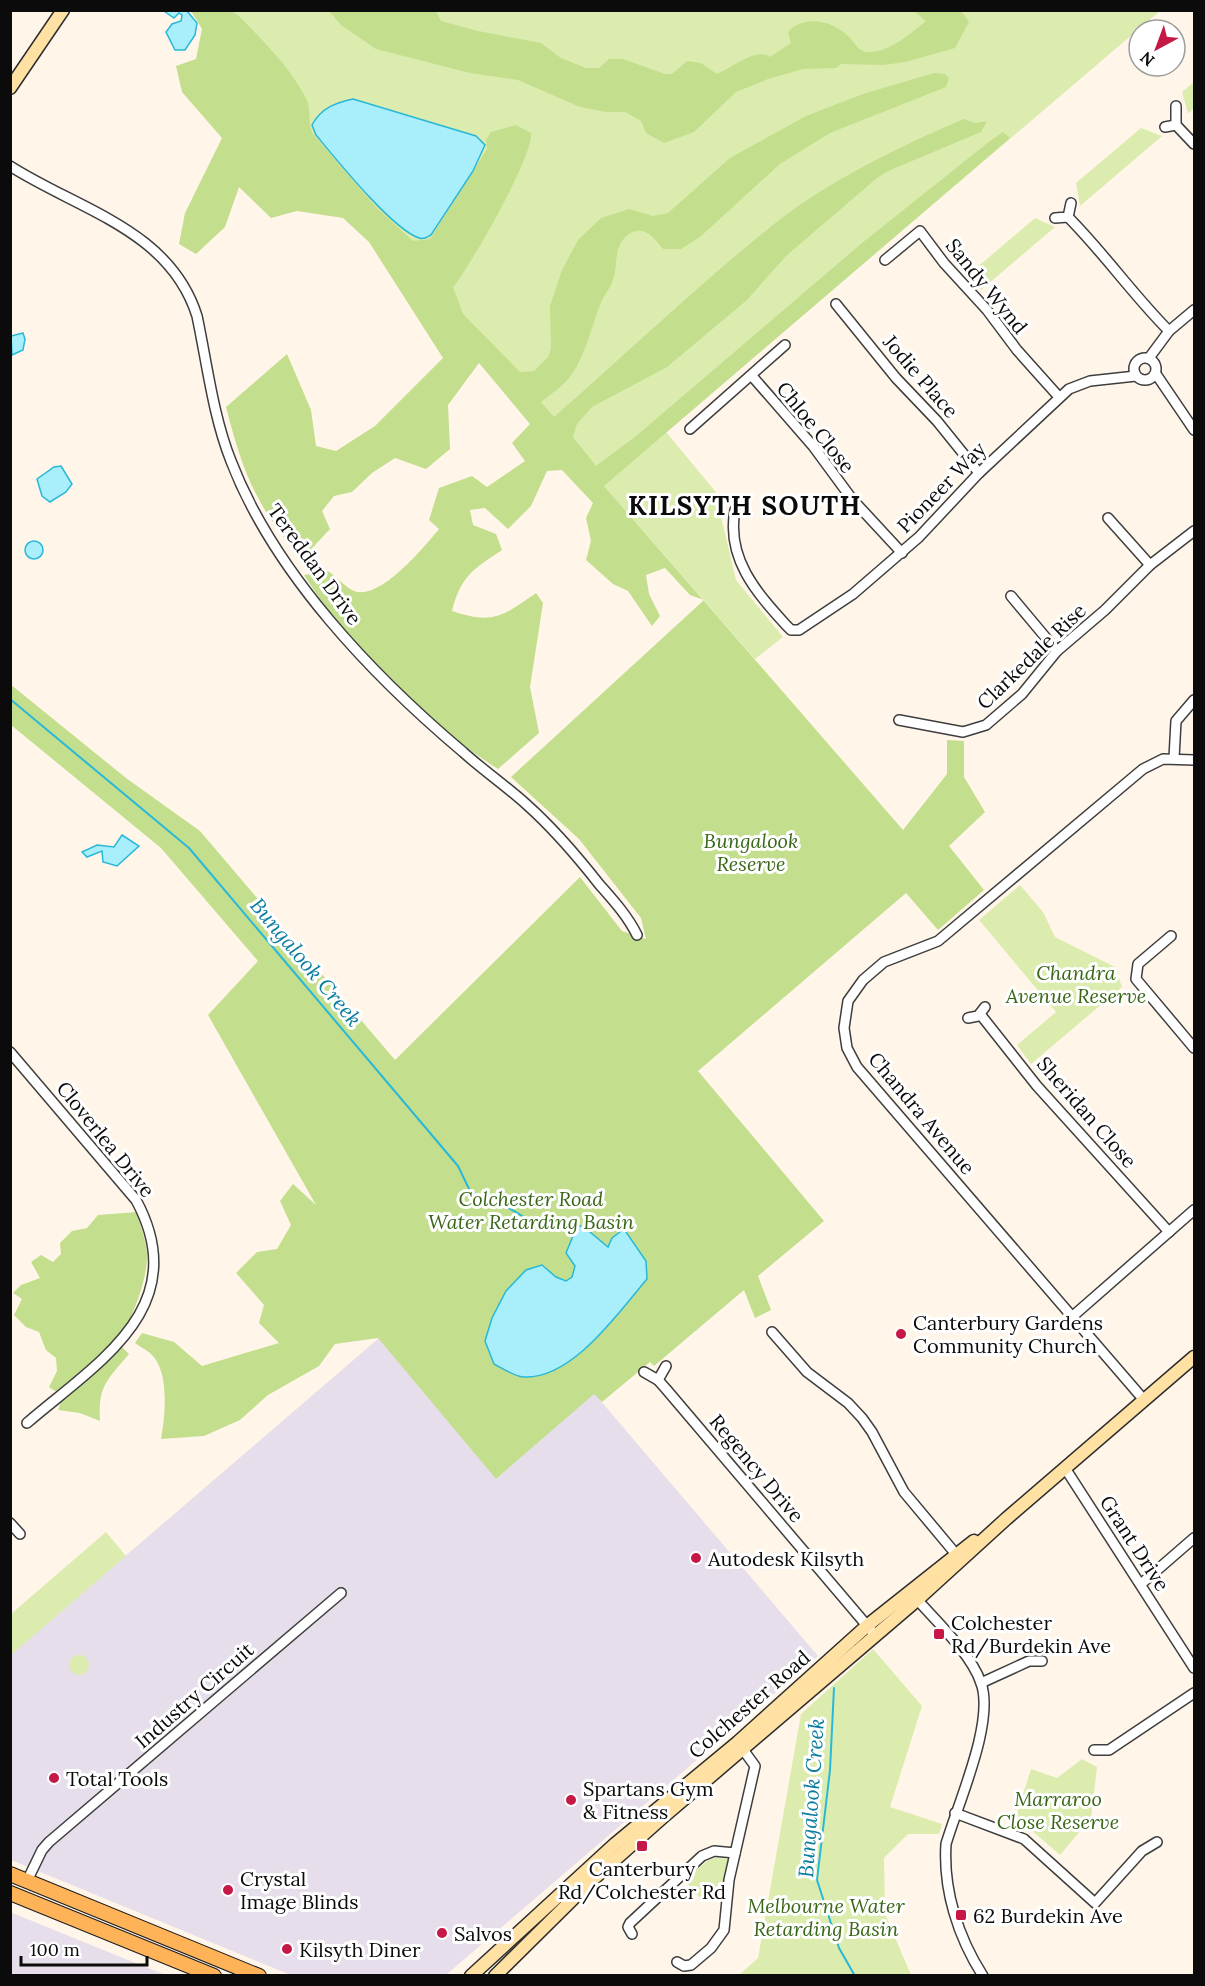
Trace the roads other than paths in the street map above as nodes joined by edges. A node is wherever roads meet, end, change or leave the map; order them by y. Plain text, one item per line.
1 (63, 10) edge
2 (10, 88) edge
3 (1176, 106) dead end
4 (1176, 125) junction
5 (1165, 127) dead end
6 (1194, 144) edge
7 (10, 166) edge
8 (1071, 203) dead end
9 (1068, 217) junction
10 (1055, 218) dead end
11 (885, 260) dead end
12 (836, 304) dead end
13 (1194, 310) edge
14 (1169, 331) junction
15 (785, 345) dead end
16 (1153, 369) junction
17 (1135, 373) junction
18 (752, 376) junction
19 (1059, 397) junction
20 (690, 429) dead end
21 (1194, 430) edge
22 (979, 472) junction
23 (735, 510) dead end
24 (1108, 518) dead end
25 (1194, 531) edge
26 (902, 553) junction
27 (1150, 565) junction
28 (1011, 596) dead end
29 (1057, 651) junction
30 (1194, 700) edge
31 (899, 720) dead end
32 (1174, 758) junction
33 (1194, 760) edge
34 (637, 934) dead end
35 (1170, 936) dead end
36 (968, 1018) dead end
37 (1194, 1048) edge
38 (10, 1052) edge
39 (1194, 1210) edge
40 (1169, 1232) junction
41 (1073, 1316) junction
42 (772, 1332) dead end
43 (1194, 1357) edge
44 (666, 1366) dead end
45 (644, 1372) dead end
46 (658, 1380) junction
47 (1144, 1400) junction
48 (27, 1424) dead end
49 (1065, 1468) junction
50 (10, 1523) edge
51 (20, 1534) dead end
52 (1194, 1539) edge
53 (958, 1558) junction
54 (1141, 1584) junction
55 (340, 1593) dead end
56 (914, 1595) junction
57 (871, 1630) junction
58 (1042, 1661) dead end
59 (1194, 1668) edge
60 (981, 1683) junction
61 (1194, 1694) edge
62 (741, 1745) junction
63 (1094, 1750) dead end
64 (956, 1813) junction
65 (1157, 1842) dead end
66 (735, 1853) junction
67 (10, 1874) edge
68 (27, 1881) junction
69 (10, 1893) edge
70 (631, 1930) dead end
71 (677, 1962) dead end
72 (214, 1976) edge
73 (259, 1976) edge
74 (471, 1976) edge
75 (495, 1976) edge
76 (983, 1976) edge

1 - 2 main road
3 - 4 street
4 - 5 street
4 - 6 street
7 - 34 street, Tereddan Drive
8 - 9 street
9 - 10 street
9 - 14 street
11 - 19 street, Sandy Wynd
12 - 22 street, Jodie Place
13 - 14 street
14 - 16 street
15 - 18 street, Chloe Close
16 - 17 street, Pioneer Way
16 - 17 street
16 - 21 street
17 - 19 street, Pioneer Way
18 - 20 street, Chloe Close
18 - 26 street, Chloe Close
19 - 22 street, Pioneer Way
22 - 26 street, Pioneer Way
23 - 26 street, Pioneer Way
24 - 27 street
25 - 27 street, Clarkedale Rise
27 - 29 street, Clarkedale Rise
28 - 29 street
29 - 31 street, Clarkedale Rise
30 - 32 street
32 - 33 street, Chandra Avenue
32 - 41 street, Chandra Avenue
35 - 37 street
36 - 40 street, Sheridan Close
38 - 48 street, Cloverlea Drive
39 - 40 street
40 - 41 street
41 - 47 street, Chandra Avenue
42 - 53 street
43 - 47 main road, Colchester Road
44 - 46 street
45 - 46 street, Regency Drive
46 - 57 street, Regency Drive
47 - 49 main road, Colchester Road
49 - 53 main road, Colchester Road
49 - 54 street, Grant Drive
50 - 51 street
52 - 54 street
53 - 56 main road, Colchester Road
54 - 59 street, Grant Drive
55 - 68 street, Industry Circuit
56 - 57 main road, Colchester Road
56 - 60 street
57 - 62 main road, Colchester Road
58 - 60 street
60 - 64 street
61 - 63 street
62 - 66 street
62 - 74 main road, Colchester Road
62 - 75 main road, Colchester Road
64 - 65 street
64 - 76 street
66 - 70 street
66 - 71 street
67 - 68 main road
68 - 73 main road
69 - 72 main road

